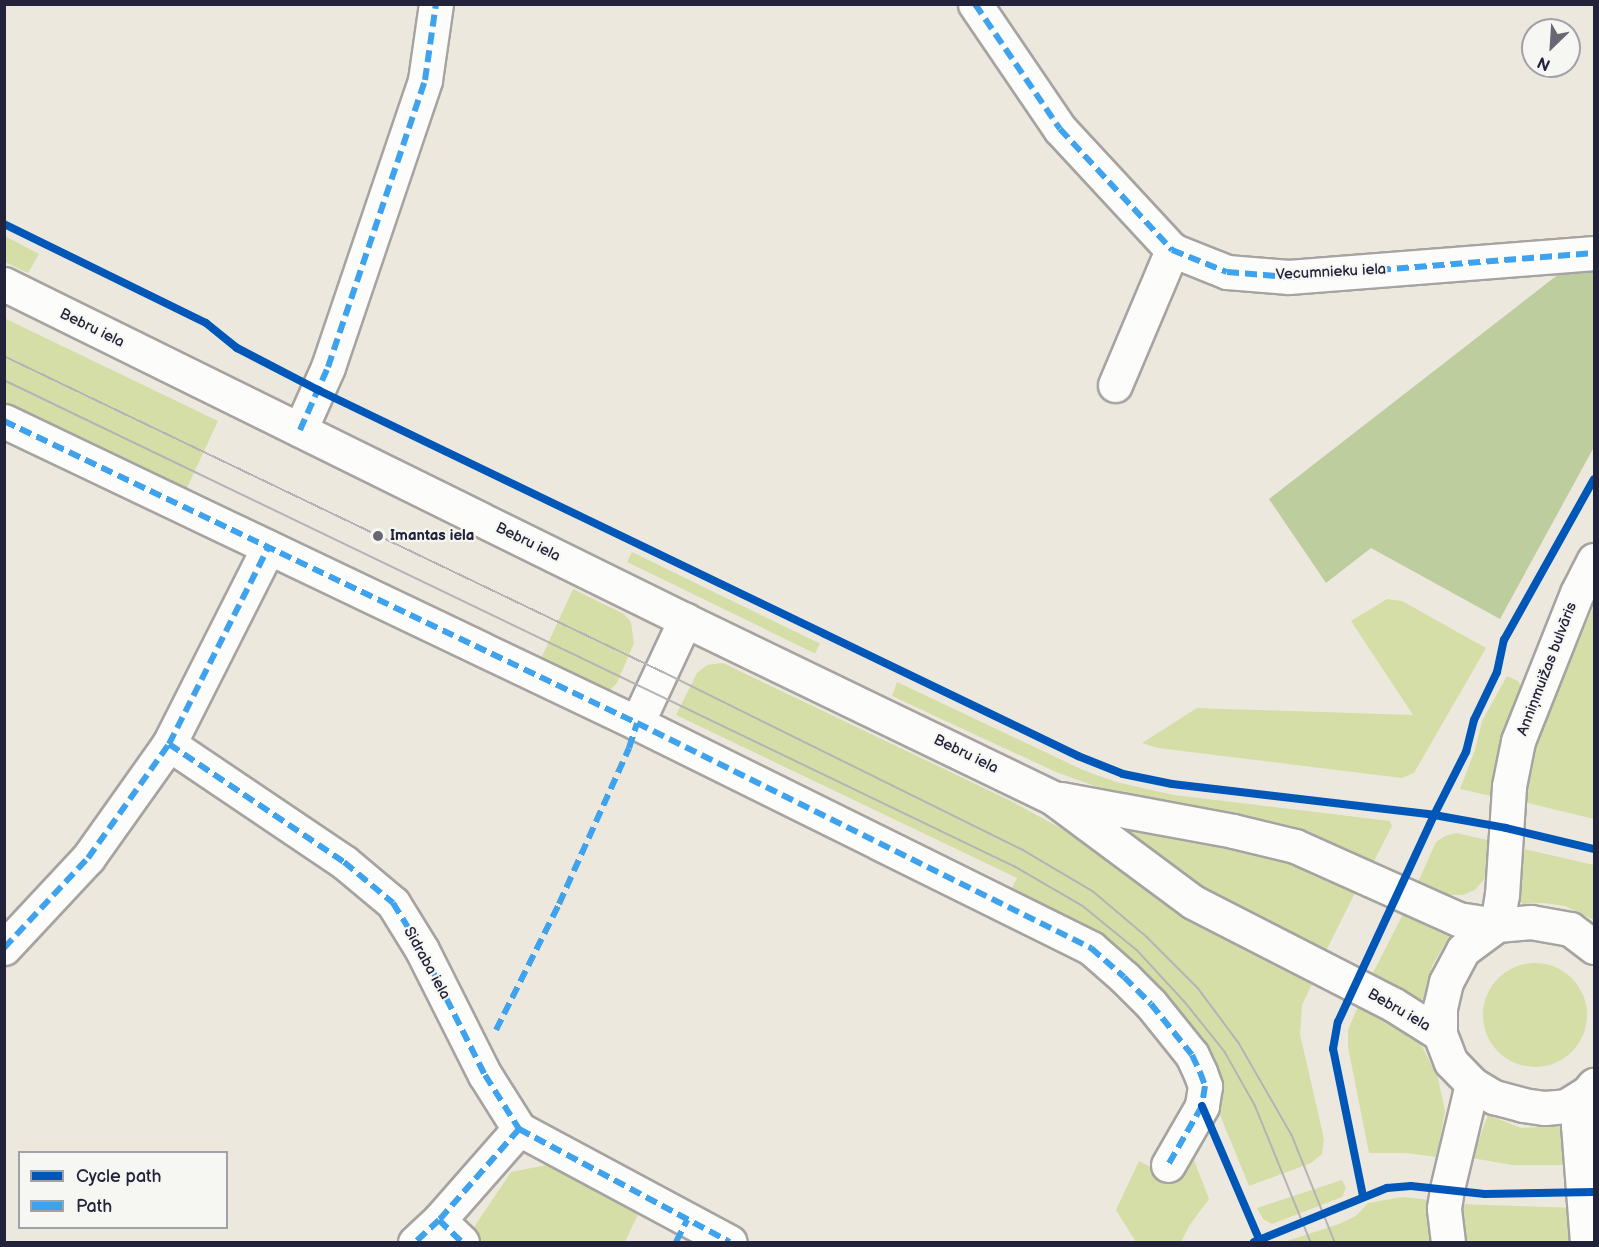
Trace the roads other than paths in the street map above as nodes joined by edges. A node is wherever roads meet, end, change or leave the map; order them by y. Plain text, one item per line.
1 (436, 4) edge
2 (975, 4) edge
3 (1172, 250) junction
4 (1594, 253) edge
5 (4, 284) edge
6 (1115, 385) dead end
7 (4, 422) edge
8 (300, 430) junction
9 (268, 548) junction
10 (1594, 560) edge
11 (685, 620) junction
12 (637, 723) junction
13 (169, 744) junction
14 (1053, 798) junction
15 (1497, 925) junction
16 (1594, 947) edge
17 (4, 948) edge
18 (1440, 1034) junction
19 (1472, 1084) junction
20 (1591, 1089) edge
21 (519, 1130) junction
22 (1168, 1165) dead end
23 (439, 1220) junction
24 (682, 1231) edge
25 (415, 1242) edge
26 (462, 1242) edge
27 (730, 1242) edge
28 (1448, 1242) edge
29 (1587, 1242) edge

1 - 8 street
2 - 3 street, Vecumnieku iela
3 - 4 street, Vecumnieku iela
3 - 6 street
5 - 8 street, Bebru iela
7 - 9 street
8 - 11 street, Bebru iela
9 - 12 street
9 - 13 street
10 - 15 street, Anniņmuižas bulvāris
11 - 12 street
11 - 14 street, Bebru iela
12 - 22 street
13 - 17 street
13 - 21 street, Sidraba iela
14 - 15 street, Bebru iela
14 - 18 street, Bebru iela
15 - 16 street
15 - 18 street
18 - 19 street
19 - 20 street
19 - 28 street
20 - 29 street
21 - 23 street
21 - 24 street
23 - 25 street
23 - 26 street
24 - 27 street

